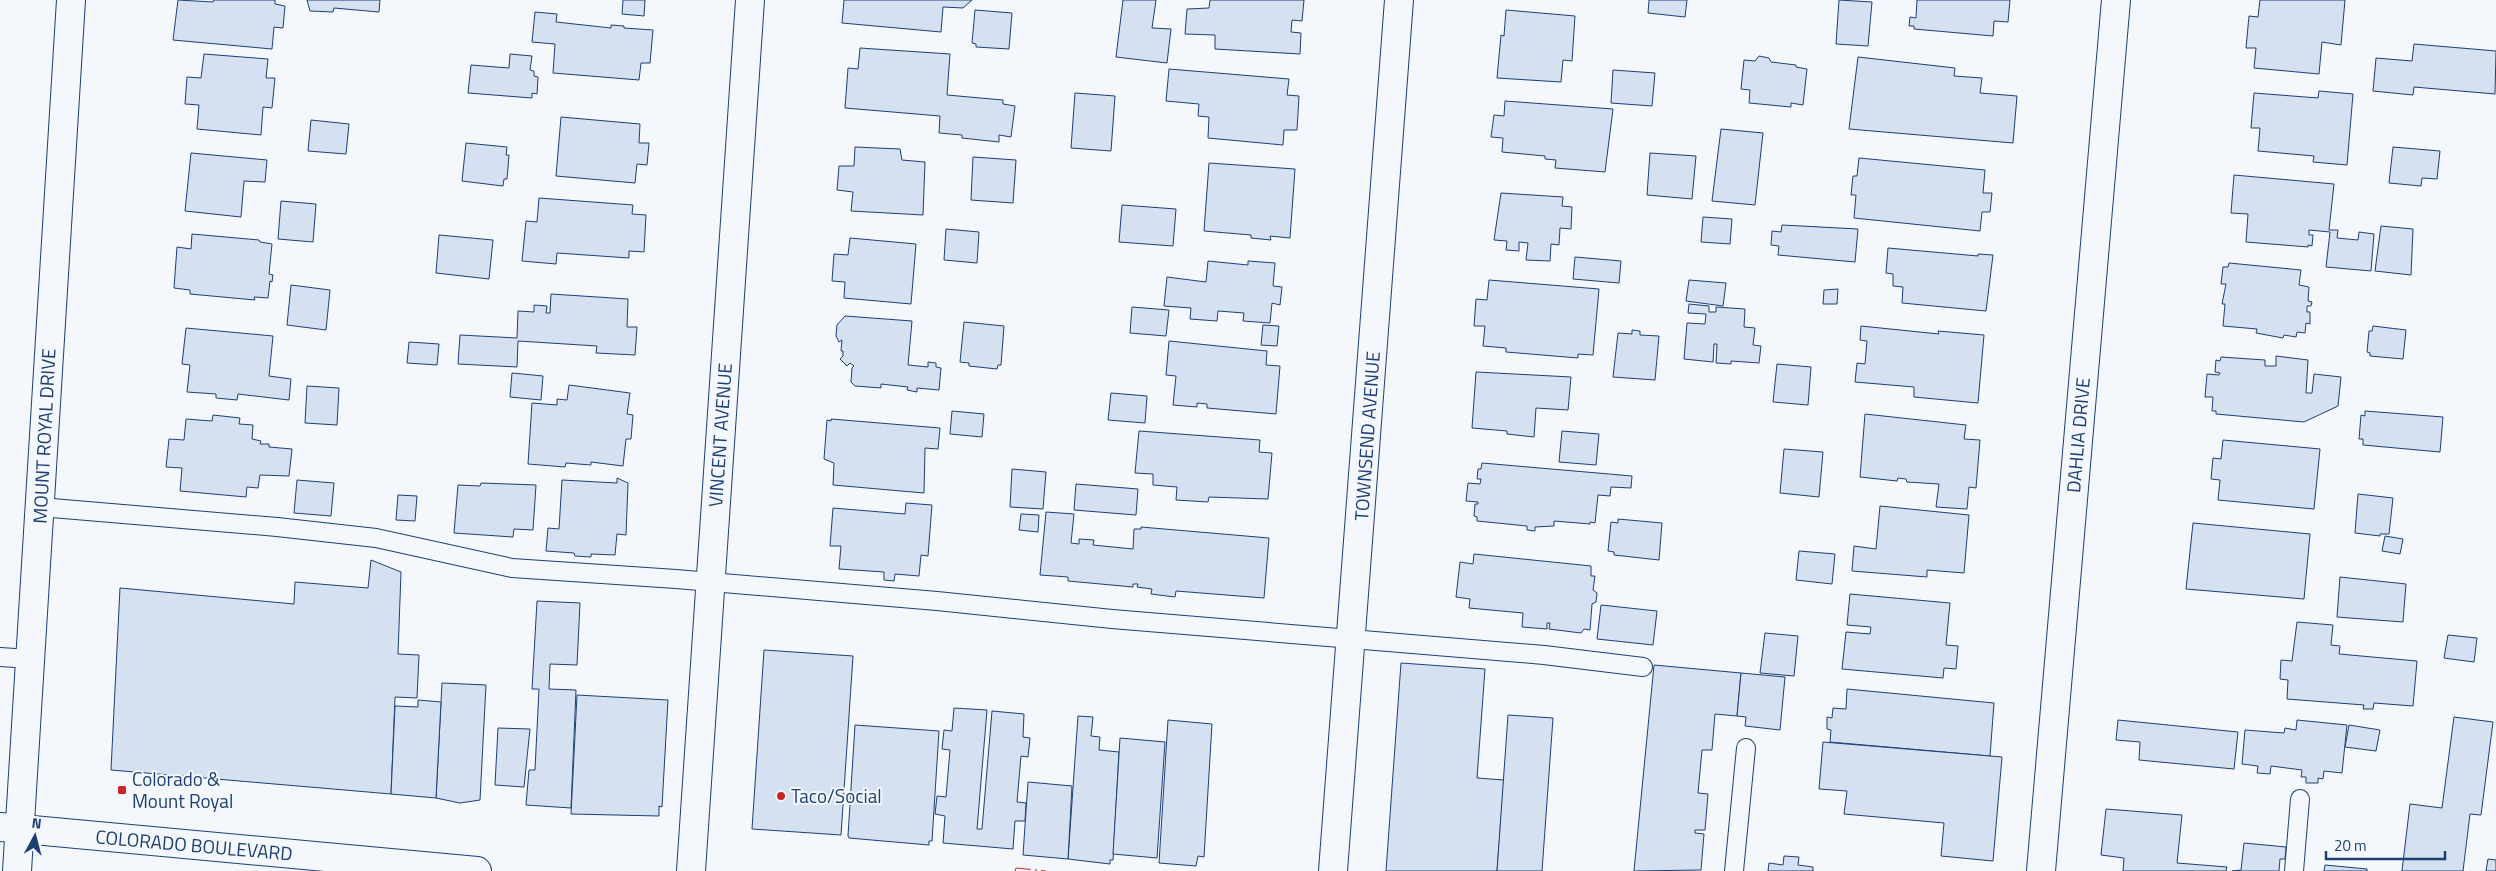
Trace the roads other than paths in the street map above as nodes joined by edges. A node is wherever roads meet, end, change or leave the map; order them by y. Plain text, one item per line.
1 (71, 0) edge
2 (750, 0) edge
3 (1399, 0) edge
4 (2116, 0) edge
5 (40, 507) junction
6 (710, 582) junction
7 (1351, 640) junction
8 (0, 657) edge
9 (30, 660) junction
10 (1643, 667) dead end
11 (1746, 748) dead end
12 (2300, 799) dead end
13 (10, 828) edge
14 (437, 869) edge
15 (17, 871) edge
16 (477, 871) edge
17 (691, 871) edge
18 (1334, 871) edge
19 (1734, 871) edge
20 (2041, 871) edge
21 (2294, 871) edge

1 - 5 street, MOUNT ROYAL DRIVE
2 - 6 street, VINCENT AVENUE
3 - 7 street, TOWNSEND AVENUE
4 - 20 street, DAHLIA DRIVE
5 - 6 lane
5 - 9 street, MOUNT ROYAL DRIVE
6 - 7 lane
6 - 17 street, VINCENT AVENUE
7 - 10 lane
7 - 18 street, TOWNSEND AVENUE
8 - 9 lane
9 - 13 street, MOUNT ROYAL DRIVE
11 - 19 lane
12 - 21 lane
13 - 14 street, COLORADO BOULEVARD
13 - 15 street, MOUNT ROYAL DRIVE
14 - 16 street, COLORADO BOULEVARD

